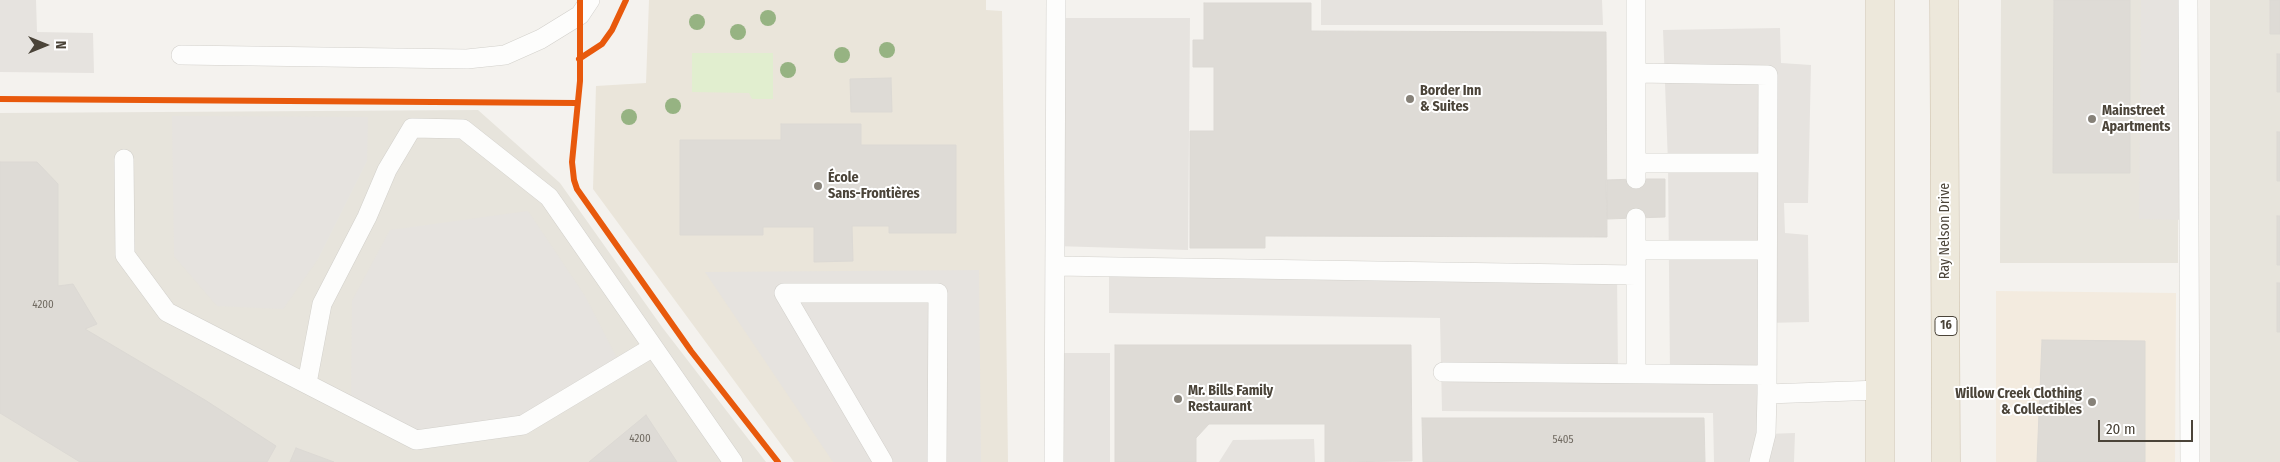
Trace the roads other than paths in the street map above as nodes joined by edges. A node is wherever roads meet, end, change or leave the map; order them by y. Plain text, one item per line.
1 (590, 0) edge
2 (1056, 0) edge
3 (1636, 0) edge
4 (1880, 0) edge
5 (1944, 0) edge
6 (2188, 0) edge
7 (181, 55) dead end
8 (1636, 73) junction
9 (124, 159) dead end
10 (1767, 163) junction
11 (1636, 218) dead end
12 (1636, 250) junction
13 (1766, 250) junction
14 (1055, 266) junction
15 (1636, 275) junction
16 (653, 346) junction
17 (1443, 372) dead end
18 (1636, 374) junction
19 (1766, 374) junction
20 (306, 384) junction
21 (1880, 390) junction
22 (1767, 394) junction
23 (732, 462) edge
24 (883, 462) edge
25 (937, 462) edge
26 (1054, 462) edge
27 (1759, 462) edge
28 (1880, 462) edge
29 (1946, 462) edge
30 (2190, 462) edge

1 - 7 lane
2 - 14 lane
3 - 8 lane
4 - 21 highway
5 - 29 highway, Ray Nelson Drive / 16
6 - 30 lane
8 - 10 lane
8 - 10 lane
9 - 20 lane
10 - 13 lane
11 - 12 lane
12 - 13 lane
12 - 15 lane
13 - 19 lane
14 - 15 lane
14 - 26 lane
15 - 18 lane
16 - 20 lane
16 - 20 lane
16 - 23 lane
17 - 18 lane
18 - 19 lane
19 - 22 lane
21 - 22 lane
21 - 28 highway
22 - 27 lane
24 - 25 lane

